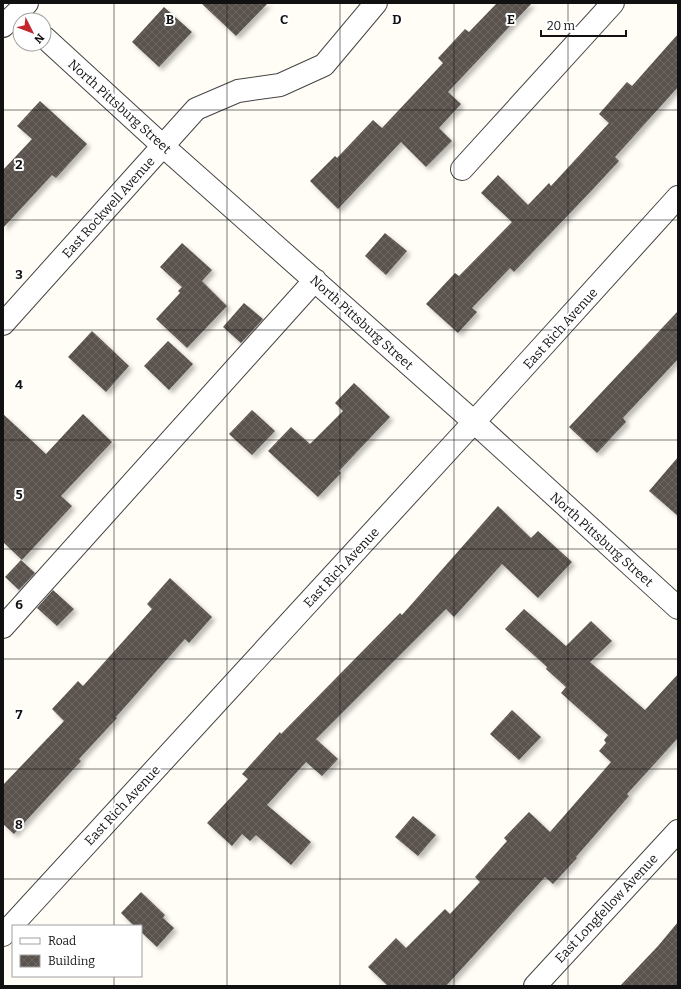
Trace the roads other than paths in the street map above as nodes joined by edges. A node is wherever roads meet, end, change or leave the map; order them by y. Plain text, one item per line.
1 (376, 3) edge
2 (613, 3) edge
3 (52, 44) edge
4 (163, 146) junction
5 (462, 169) dead end
6 (678, 197) edge
7 (315, 280) junction
8 (3, 324) edge
9 (474, 422) junction
10 (678, 608) edge
11 (3, 627) edge
12 (678, 831) edge
13 (12, 925) edge
14 (12, 925) edge
15 (3, 935) edge
16 (534, 986) edge

1 - 4 street, East Rockwell Avenue
2 - 5 street
3 - 4 street, North Pittsburg Street
4 - 7 street, North Pittsburg Street
4 - 8 street, East Rockwell Avenue
6 - 9 street, East Rich Avenue
7 - 9 street, North Pittsburg Street
7 - 11 street
9 - 10 street, North Pittsburg Street
9 - 13 street, East Rich Avenue
12 - 16 street, East Longfellow Avenue
14 - 15 street, East Rich Avenue

